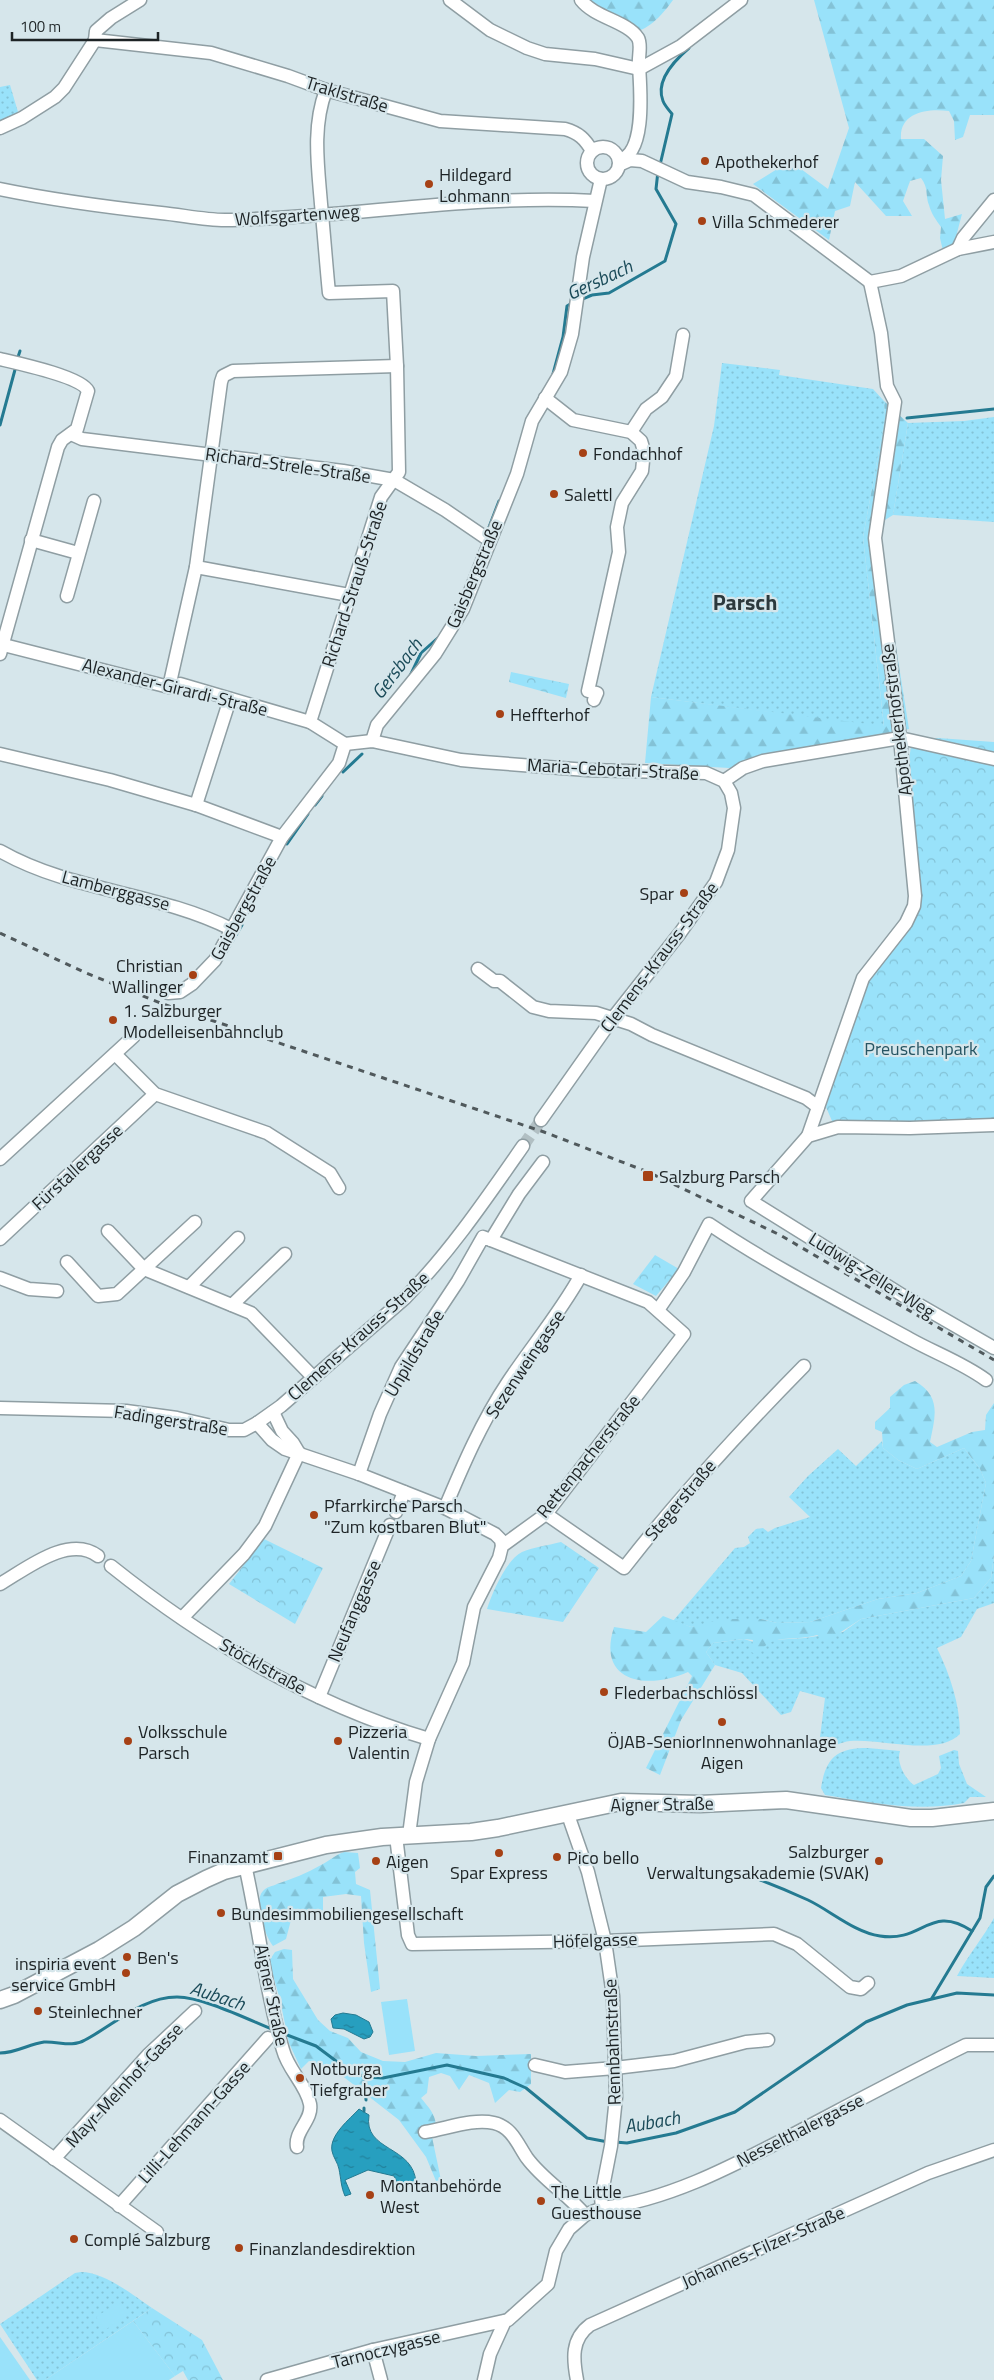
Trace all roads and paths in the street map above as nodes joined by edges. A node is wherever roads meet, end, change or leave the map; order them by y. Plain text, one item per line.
1 (140, 0) edge
2 (450, 0) edge
3 (581, 0) edge
4 (741, 0) edge
5 (95, 40) junction
6 (639, 69) junction
7 (326, 90) junction
8 (0, 128) edge
9 (592, 151) junction
10 (619, 162) junction
11 (601, 179) junction
12 (0, 189) edge
13 (994, 200) edge
14 (595, 202) junction
15 (322, 216) junction
16 (994, 242) edge
17 (958, 249) junction
18 (870, 282) junction
19 (683, 335) dead end
20 (11, 362) edge
21 (397, 366) junction
22 (545, 398) junction
23 (631, 432) junction
24 (71, 434) junction
25 (212, 455) junction
26 (394, 480) junction
27 (94, 501) dead end
28 (485, 537) junction
29 (31, 540) junction
30 (78, 553) junction
31 (196, 567) junction
32 (349, 595) junction
33 (67, 596) dead end
34 (1, 647) edge
35 (169, 686) junction
36 (230, 699) junction
37 (594, 700) dead end
38 (310, 722) junction
39 (900, 738) junction
40 (372, 741) junction
41 (345, 744) junction
42 (0, 754) edge
43 (994, 759) edge
44 (724, 781) junction
45 (196, 805) junction
46 (282, 837) junction
47 (0, 851) edge
48 (231, 929) junction
49 (478, 968) dead end
50 (168, 994) dead end
51 (613, 1018) junction
52 (134, 1036) dead end
53 (115, 1054) junction
54 (155, 1094) junction
55 (818, 1107) junction
56 (541, 1120) tunnel mouth
57 (994, 1125) edge
58 (838, 1127) junction
59 (808, 1136) junction
60 (523, 1146) tunnel mouth
61 (0, 1159) edge
62 (543, 1162) dead end
63 (339, 1188) dead end
64 (195, 1222) dead end
65 (108, 1231) dead end
66 (238, 1238) dead end
67 (0, 1239) edge
68 (487, 1239) junction
69 (284, 1254) dead end
70 (66, 1262) dead end
71 (144, 1269) junction
72 (581, 1275) junction
73 (0, 1278) edge
74 (189, 1287) junction
75 (57, 1291) dead end
76 (232, 1305) junction
77 (658, 1310) junction
78 (994, 1348) edge
79 (804, 1366) dead end
80 (313, 1377) junction
81 (986, 1380) dead end
82 (0, 1408) edge
83 (273, 1412) junction
84 (257, 1423) junction
85 (299, 1453) junction
86 (358, 1474) junction
87 (404, 1492) junction
88 (445, 1508) junction
89 (396, 1512) dead end
90 (546, 1514) junction
91 (390, 1525) dead end
92 (502, 1546) junction
93 (98, 1556) dead end
94 (110, 1566) dead end
95 (0, 1584) edge
96 (182, 1618) junction
97 (319, 1697) junction
98 (429, 1739) junction
99 (994, 1811) edge
100 (568, 1812) junction
101 (402, 1835) junction
102 (245, 1865) junction
103 (604, 1941) junction
104 (868, 1983) dead end
105 (0, 2000) edge
106 (195, 2011) dead end
107 (268, 2038) dead end
108 (768, 2040) dead end
109 (994, 2045) edge
110 (535, 2065) dead end
111 (616, 2068) junction
112 (0, 2120) edge
113 (425, 2132) dead end
114 (297, 2147) dead end
115 (994, 2150) edge
116 (54, 2159) junction
117 (118, 2206) junction
118 (602, 2208) junction
119 (585, 2215) junction
120 (158, 2232) dead end
121 (505, 2321) junction
122 (373, 2350) junction
123 (267, 2380) edge
124 (381, 2380) edge
125 (484, 2380) edge
126 (576, 2380) edge

1 - 5 street
2 - 6 street
3 - 6 street
4 - 6 street
5 - 7 street, Traklstraße
5 - 8 street
6 - 10 street
7 - 9 street, Traklstraße
7 - 15 street
9 - 10 street
9 - 11 street
10 - 11 street
10 - 18 street
11 - 14 street, Gaisbergstraße
12 - 15 street, Wolfsgartenweg
13 - 17 street
14 - 15 street, Wolfsgartenweg
14 - 22 street, Gaisbergstraße
15 - 21 street, Richard-Strauß-Straße
16 - 17 street
17 - 18 street
18 - 39 street, Apothekerhofstraße
19 - 23 street
20 - 24 street
21 - 25 street
21 - 26 street, Richard-Strauß-Straße
22 - 23 street
22 - 28 street, Gaisbergstraße
23 - 37 street
24 - 25 street, Richard-Strele-Straße
24 - 29 street
25 - 26 street, Richard-Strele-Straße
25 - 31 street
26 - 28 street, Richard-Strele-Straße
26 - 32 street, Richard-Strauß-Straße
27 - 30 street
28 - 40 street, Gaisbergstraße
29 - 30 street
29 - 34 street
30 - 33 street
31 - 32 street
31 - 35 street
32 - 38 street, Richard-Strauß-Straße
34 - 35 street, Alexander-Girardi-Straße
35 - 36 street, Alexander-Girardi-Straße
36 - 38 street, Alexander-Girardi-Straße
36 - 45 street
38 - 41 street, Alexander-Girardi-Straße
39 - 43 street, Maria-Cebotari-Straße
39 - 44 street, Maria-Cebotari-Straße
39 - 55 street, Apothekerhofstraße
40 - 41 street
40 - 44 street, Maria-Cebotari-Straße
41 - 46 street, Gaisbergstraße
42 - 45 street
44 - 51 street, Clemens-Krauss-Straße
45 - 46 street
46 - 48 street, Gaisbergstraße
47 - 48 street, Lamberggasse
48 - 50 street, Gaisbergstraße
49 - 51 street
51 - 55 street
51 - 56 street, Clemens-Krauss-Straße
52 - 53 street
53 - 54 street
53 - 61 street
54 - 63 street
54 - 67 street, Fürstallergasse
55 - 58 street
55 - 59 street, Apothekerhofstraße
57 - 58 street
58 - 59 street
59 - 78 street, Ludwig-Zeller-Weg
60 - 80 street, Clemens-Krauss-Straße
62 - 68 street
64 - 71 street
65 - 71 street
66 - 74 street
68 - 72 street, Rettenpacherstraße
68 - 86 street, Unpildstraße
69 - 76 street
70 - 71 street
71 - 74 street
72 - 77 street, Rettenpacherstraße
72 - 88 street, Sezenweingasse
73 - 75 street
74 - 76 street
76 - 80 street
77 - 81 street
77 - 90 street, Rettenpacherstraße
79 - 90 street, Stegerstraße
80 - 83 street, Clemens-Krauss-Straße
82 - 84 street, Fadingerstraße
83 - 84 street, Clemens-Krauss-Straße
83 - 85 street
84 - 85 street
85 - 86 street
85 - 96 street
86 - 87 street
87 - 88 street
87 - 89 street
88 - 92 street
90 - 92 street, Rettenpacherstraße
91 - 97 street, Neufanggasse
92 - 98 street
93 - 95 street
94 - 96 street, Stöcklstraße
96 - 97 street, Stöcklstraße
97 - 98 street, Stöcklstraße
98 - 101 street
99 - 100 main road, Aigner Straße
100 - 101 main road, Aigner Straße
100 - 103 street, Rennbahnstraße
101 - 102 main road, Aigner Straße
101 - 103 street, Höfelgasse
102 - 105 main road, Aigner Straße
102 - 114 street, Aigner Straße
103 - 104 street, Höfelgasse
103 - 111 street, Rennbahnstraße
106 - 116 street, Mayr-Melnhof-Gasse
107 - 117 street, Lilli-Lehmann-Gasse
108 - 111 street
109 - 118 street, Nesselthalergasse
110 - 111 street
111 - 118 street, Rennbahnstraße
112 - 116 street
113 - 119 street
115 - 126 street, Johannes-Filzer-Straße
116 - 117 street
117 - 120 street
118 - 119 street
119 - 121 street
121 - 122 street, Tarnoczygasse
121 - 125 street
122 - 123 street, Tarnoczygasse
122 - 124 street

